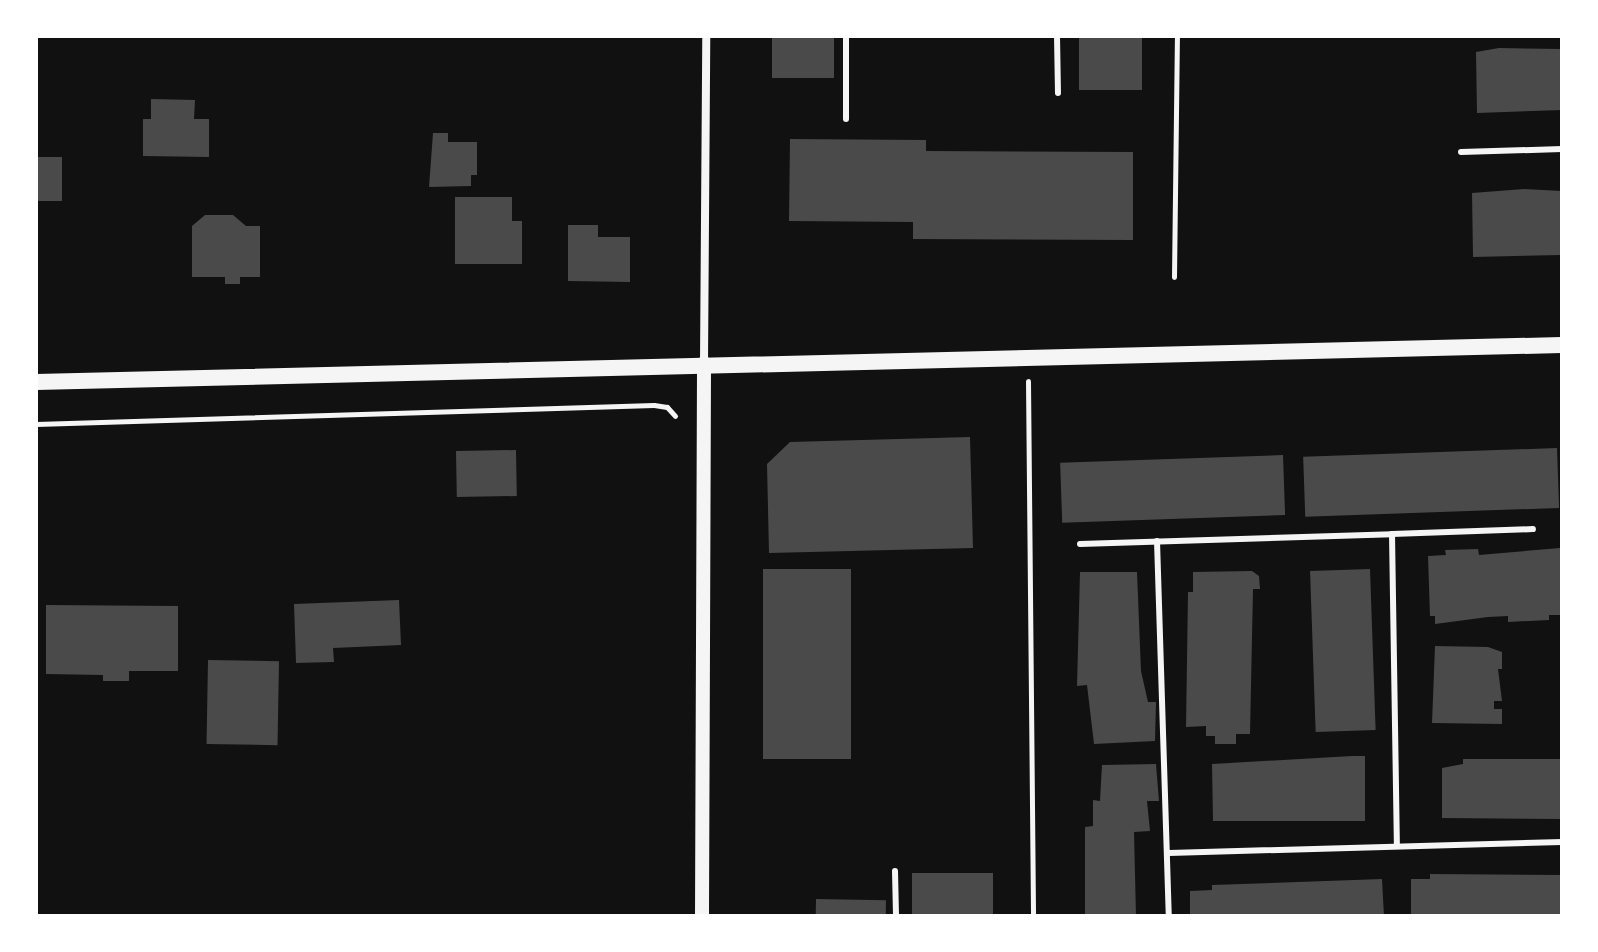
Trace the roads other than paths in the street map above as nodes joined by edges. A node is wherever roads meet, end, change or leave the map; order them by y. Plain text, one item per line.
1 (706, 36) edge
2 (846, 36) edge
3 (1057, 36) edge
4 (1058, 93) dead end
5 (846, 119) dead end
6 (1562, 149) edge
7 (1461, 152) dead end
8 (1562, 345) edge
9 (704, 363) junction
10 (36, 382) edge
11 (1533, 529) dead end
12 (1392, 534) junction
13 (1157, 541) junction
14 (1080, 544) dead end
15 (1562, 842) edge
16 (1397, 844) junction
17 (1169, 853) junction
18 (895, 871) dead end
19 (702, 916) edge
20 (896, 916) edge
21 (1169, 916) edge

1 - 9 street
2 - 5 lane
3 - 4 lane
6 - 7 lane
8 - 9 main road
9 - 10 main road
9 - 19 street
11 - 12 lane
12 - 13 lane
12 - 16 lane
13 - 14 lane
13 - 17 lane
15 - 16 lane
16 - 17 lane
17 - 21 lane
18 - 20 lane

